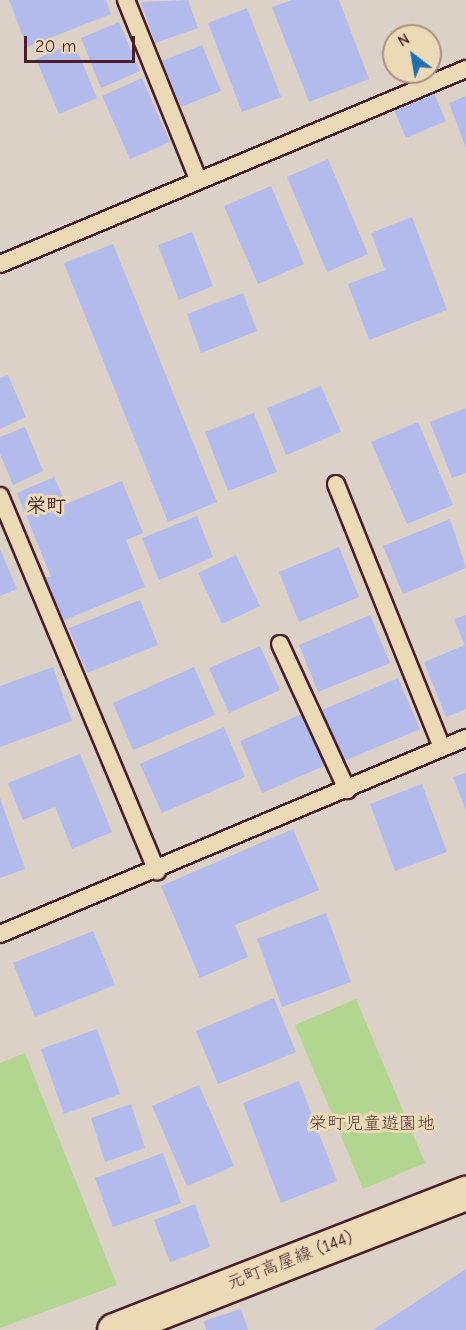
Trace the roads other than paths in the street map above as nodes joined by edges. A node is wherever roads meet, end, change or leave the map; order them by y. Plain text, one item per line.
1 (126, 0) edge
2 (466, 69) edge
3 (198, 179) junction
4 (0, 264) edge
5 (336, 484) dead end
6 (0, 496) edge
7 (280, 644) dead end
8 (466, 738) edge
9 (442, 748) junction
10 (347, 790) junction
11 (157, 871) junction
12 (0, 934) edge
13 (466, 1193) edge
14 (114, 1330) edge

1 - 3 lane
2 - 3 lane
3 - 4 lane
5 - 9 lane
6 - 11 lane
7 - 10 lane
8 - 9 lane
9 - 10 lane
10 - 11 lane
11 - 12 lane
13 - 14 main road, 元町高屋線 (144)

